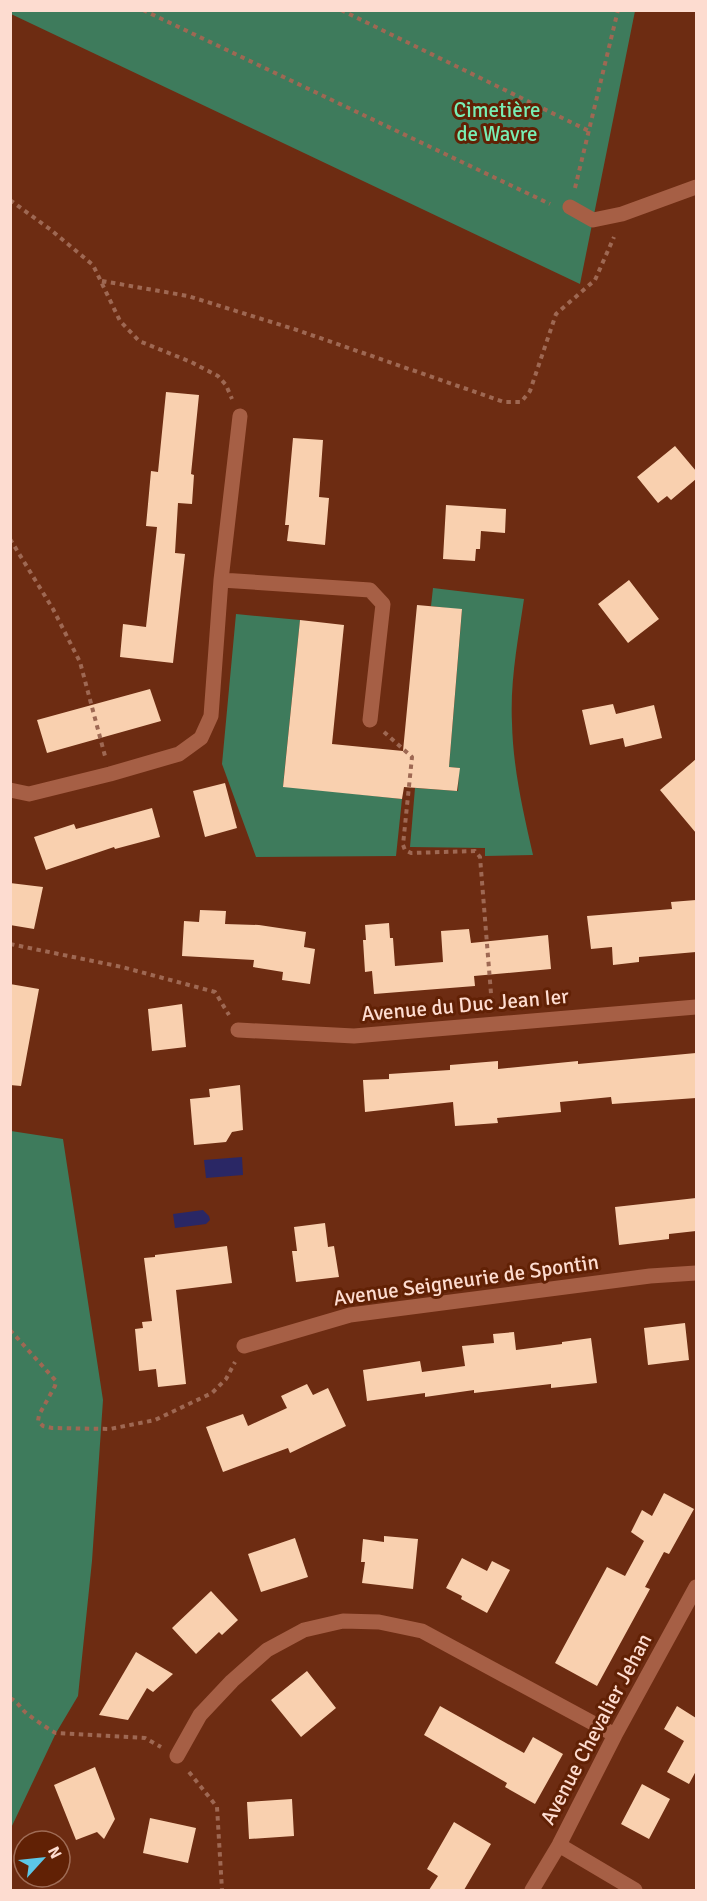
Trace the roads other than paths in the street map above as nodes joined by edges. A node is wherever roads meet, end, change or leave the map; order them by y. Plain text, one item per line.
1 (696, 187) edge
2 (570, 207) road end
3 (240, 416) road end
4 (221, 580) junction
5 (369, 720) road end
6 (10, 790) edge
7 (696, 1007) edge
8 (238, 1030) road end
9 (696, 1273) edge
10 (244, 1346) road end
11 (696, 1587) edge
12 (615, 1735) junction
13 (177, 1756) road end
14 (559, 1845) junction
15 (532, 1890) edge
16 (635, 1890) edge

1 - 2 street
3 - 4 street
4 - 5 street
4 - 6 street
7 - 8 street, Avenue du Duc Jean Ier
9 - 10 street, Avenue Seigneurie de Spontin
11 - 12 street, Avenue Chevalier Jehan
12 - 13 street
12 - 14 street, Avenue Chevalier Jehan
14 - 15 street, Avenue Chevalier Jehan
14 - 16 street

